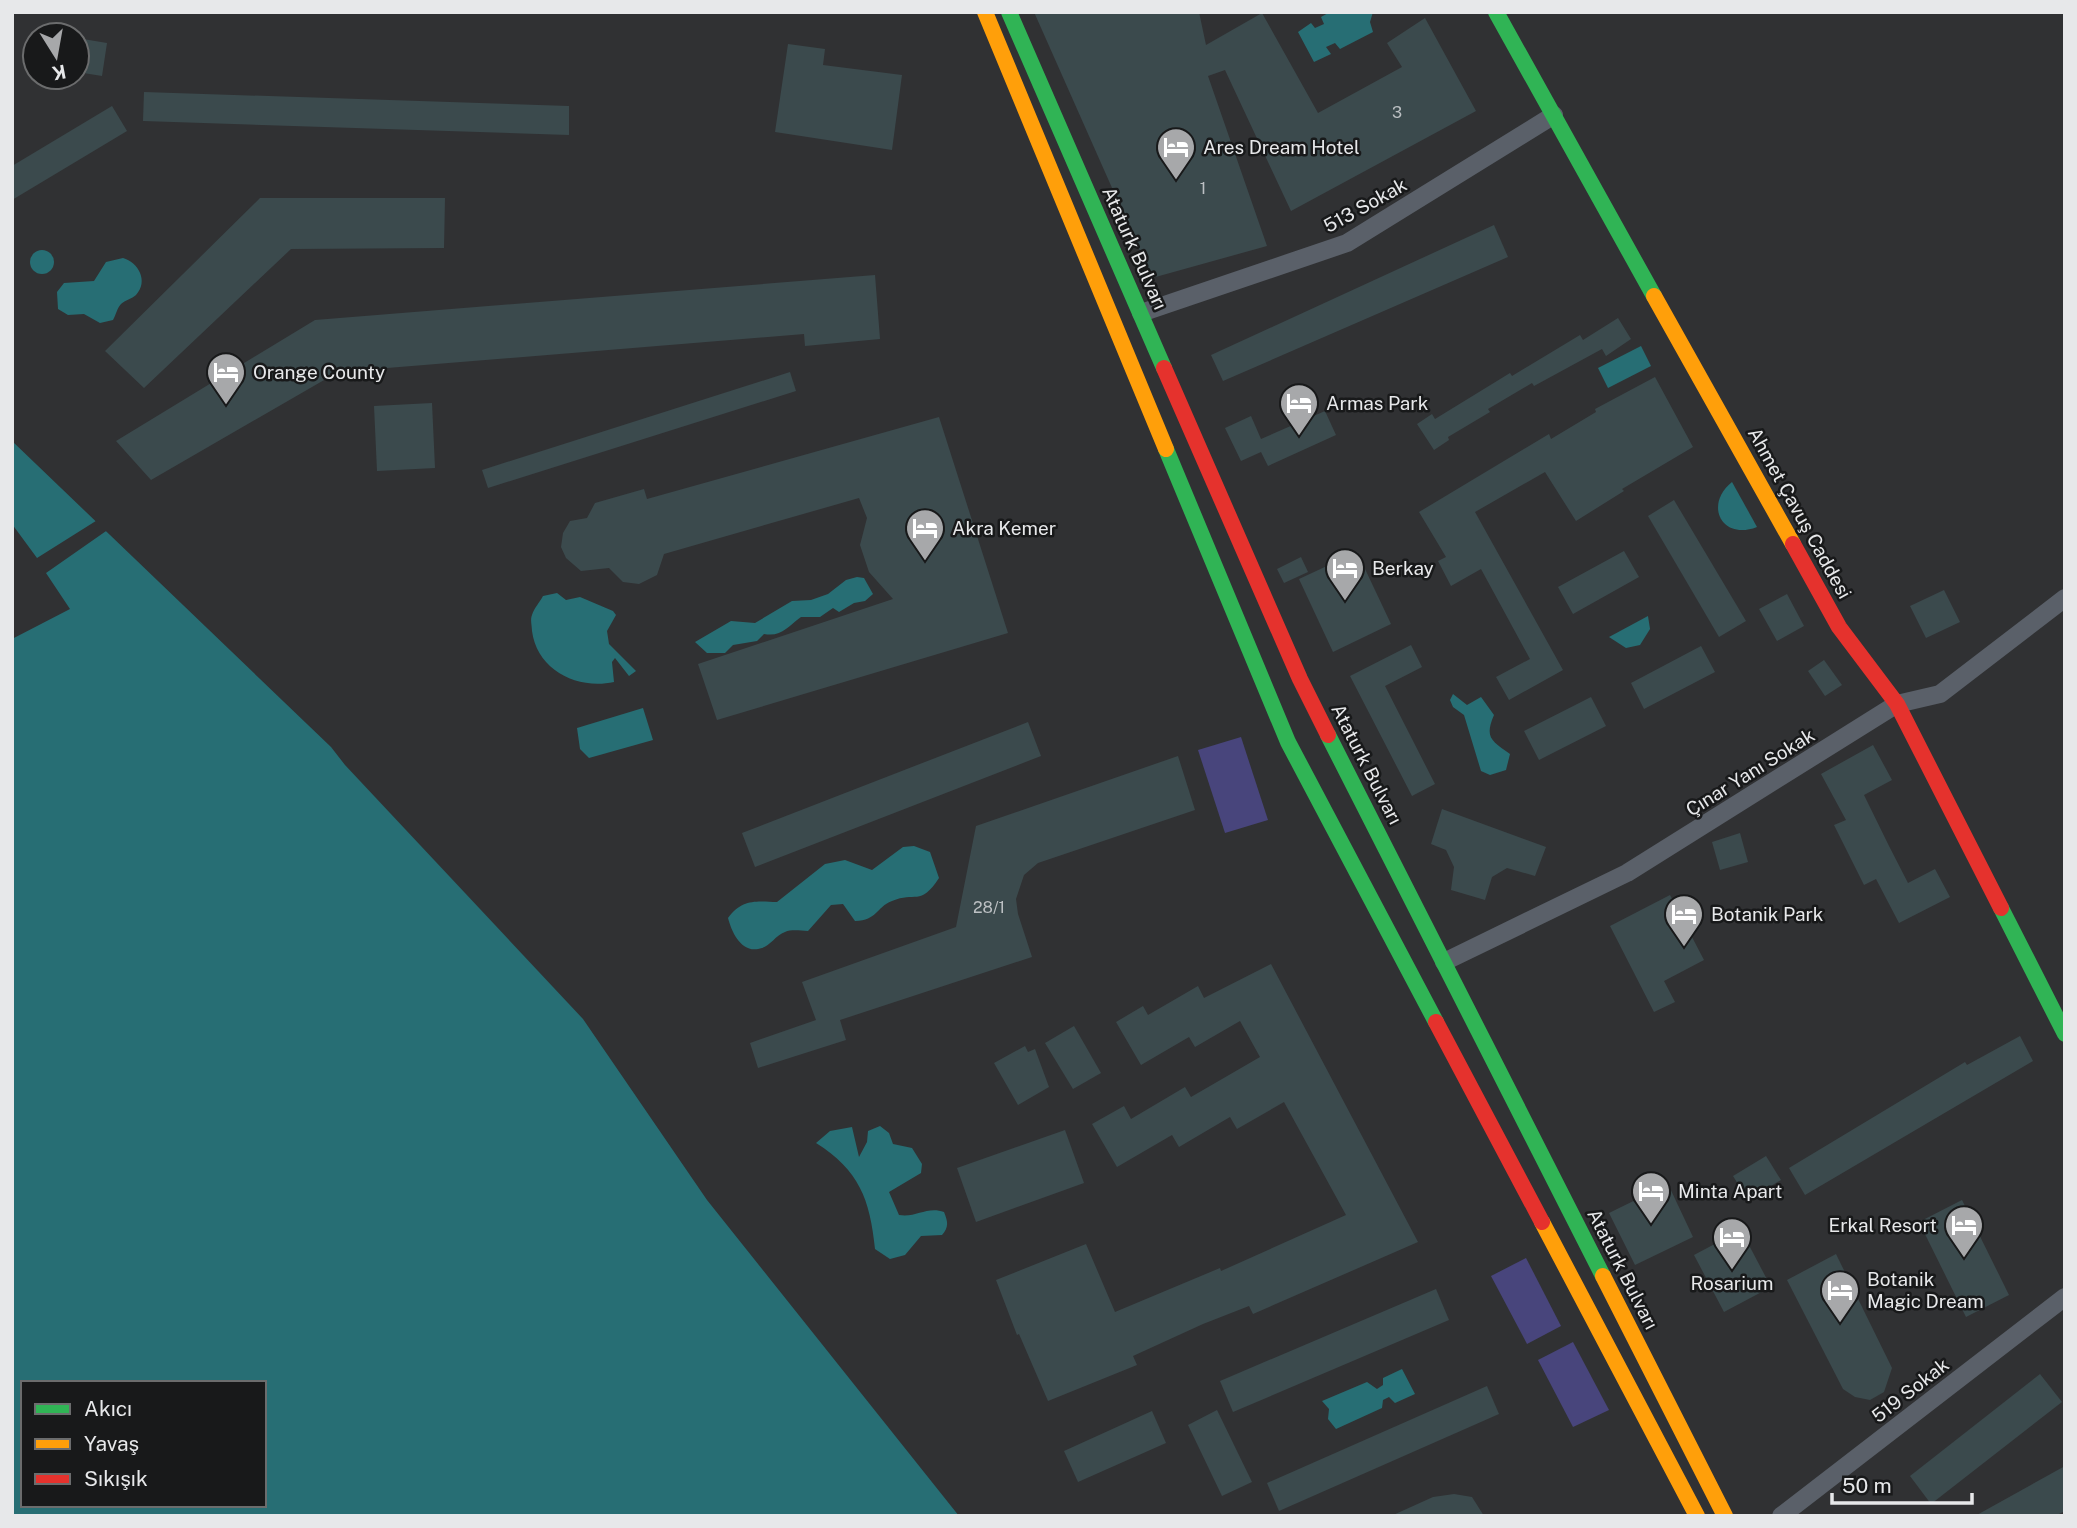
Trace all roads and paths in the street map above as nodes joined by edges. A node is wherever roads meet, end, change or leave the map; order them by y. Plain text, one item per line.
1 (985, 12) edge
2 (1009, 12) edge
3 (1496, 12) edge
4 (1554, 115) junction
5 (1141, 313) junction
6 (2065, 598) edge
7 (1897, 704) junction
8 (1444, 962) junction
9 (2065, 1034) edge
10 (2065, 1297) edge
11 (1697, 1516) edge
12 (1725, 1516) edge
13 (1781, 1516) edge

1 - 11 main road
2 - 5 main road, Ataturk Bulvarı
3 - 4 main road, Ahmet Çavuş Caddesi
4 - 5 street, 513 Sokak
4 - 7 main road, Ahmet Çavuş Caddesi
5 - 8 main road, Ataturk Bulvarı
6 - 7 street, Çınar Yanı Sokak
7 - 8 street, Çınar Yanı Sokak
7 - 9 main road, Ahmet Çavuş Caddesi
8 - 12 main road, Ataturk Bulvarı
10 - 13 street, 519 Sokak

